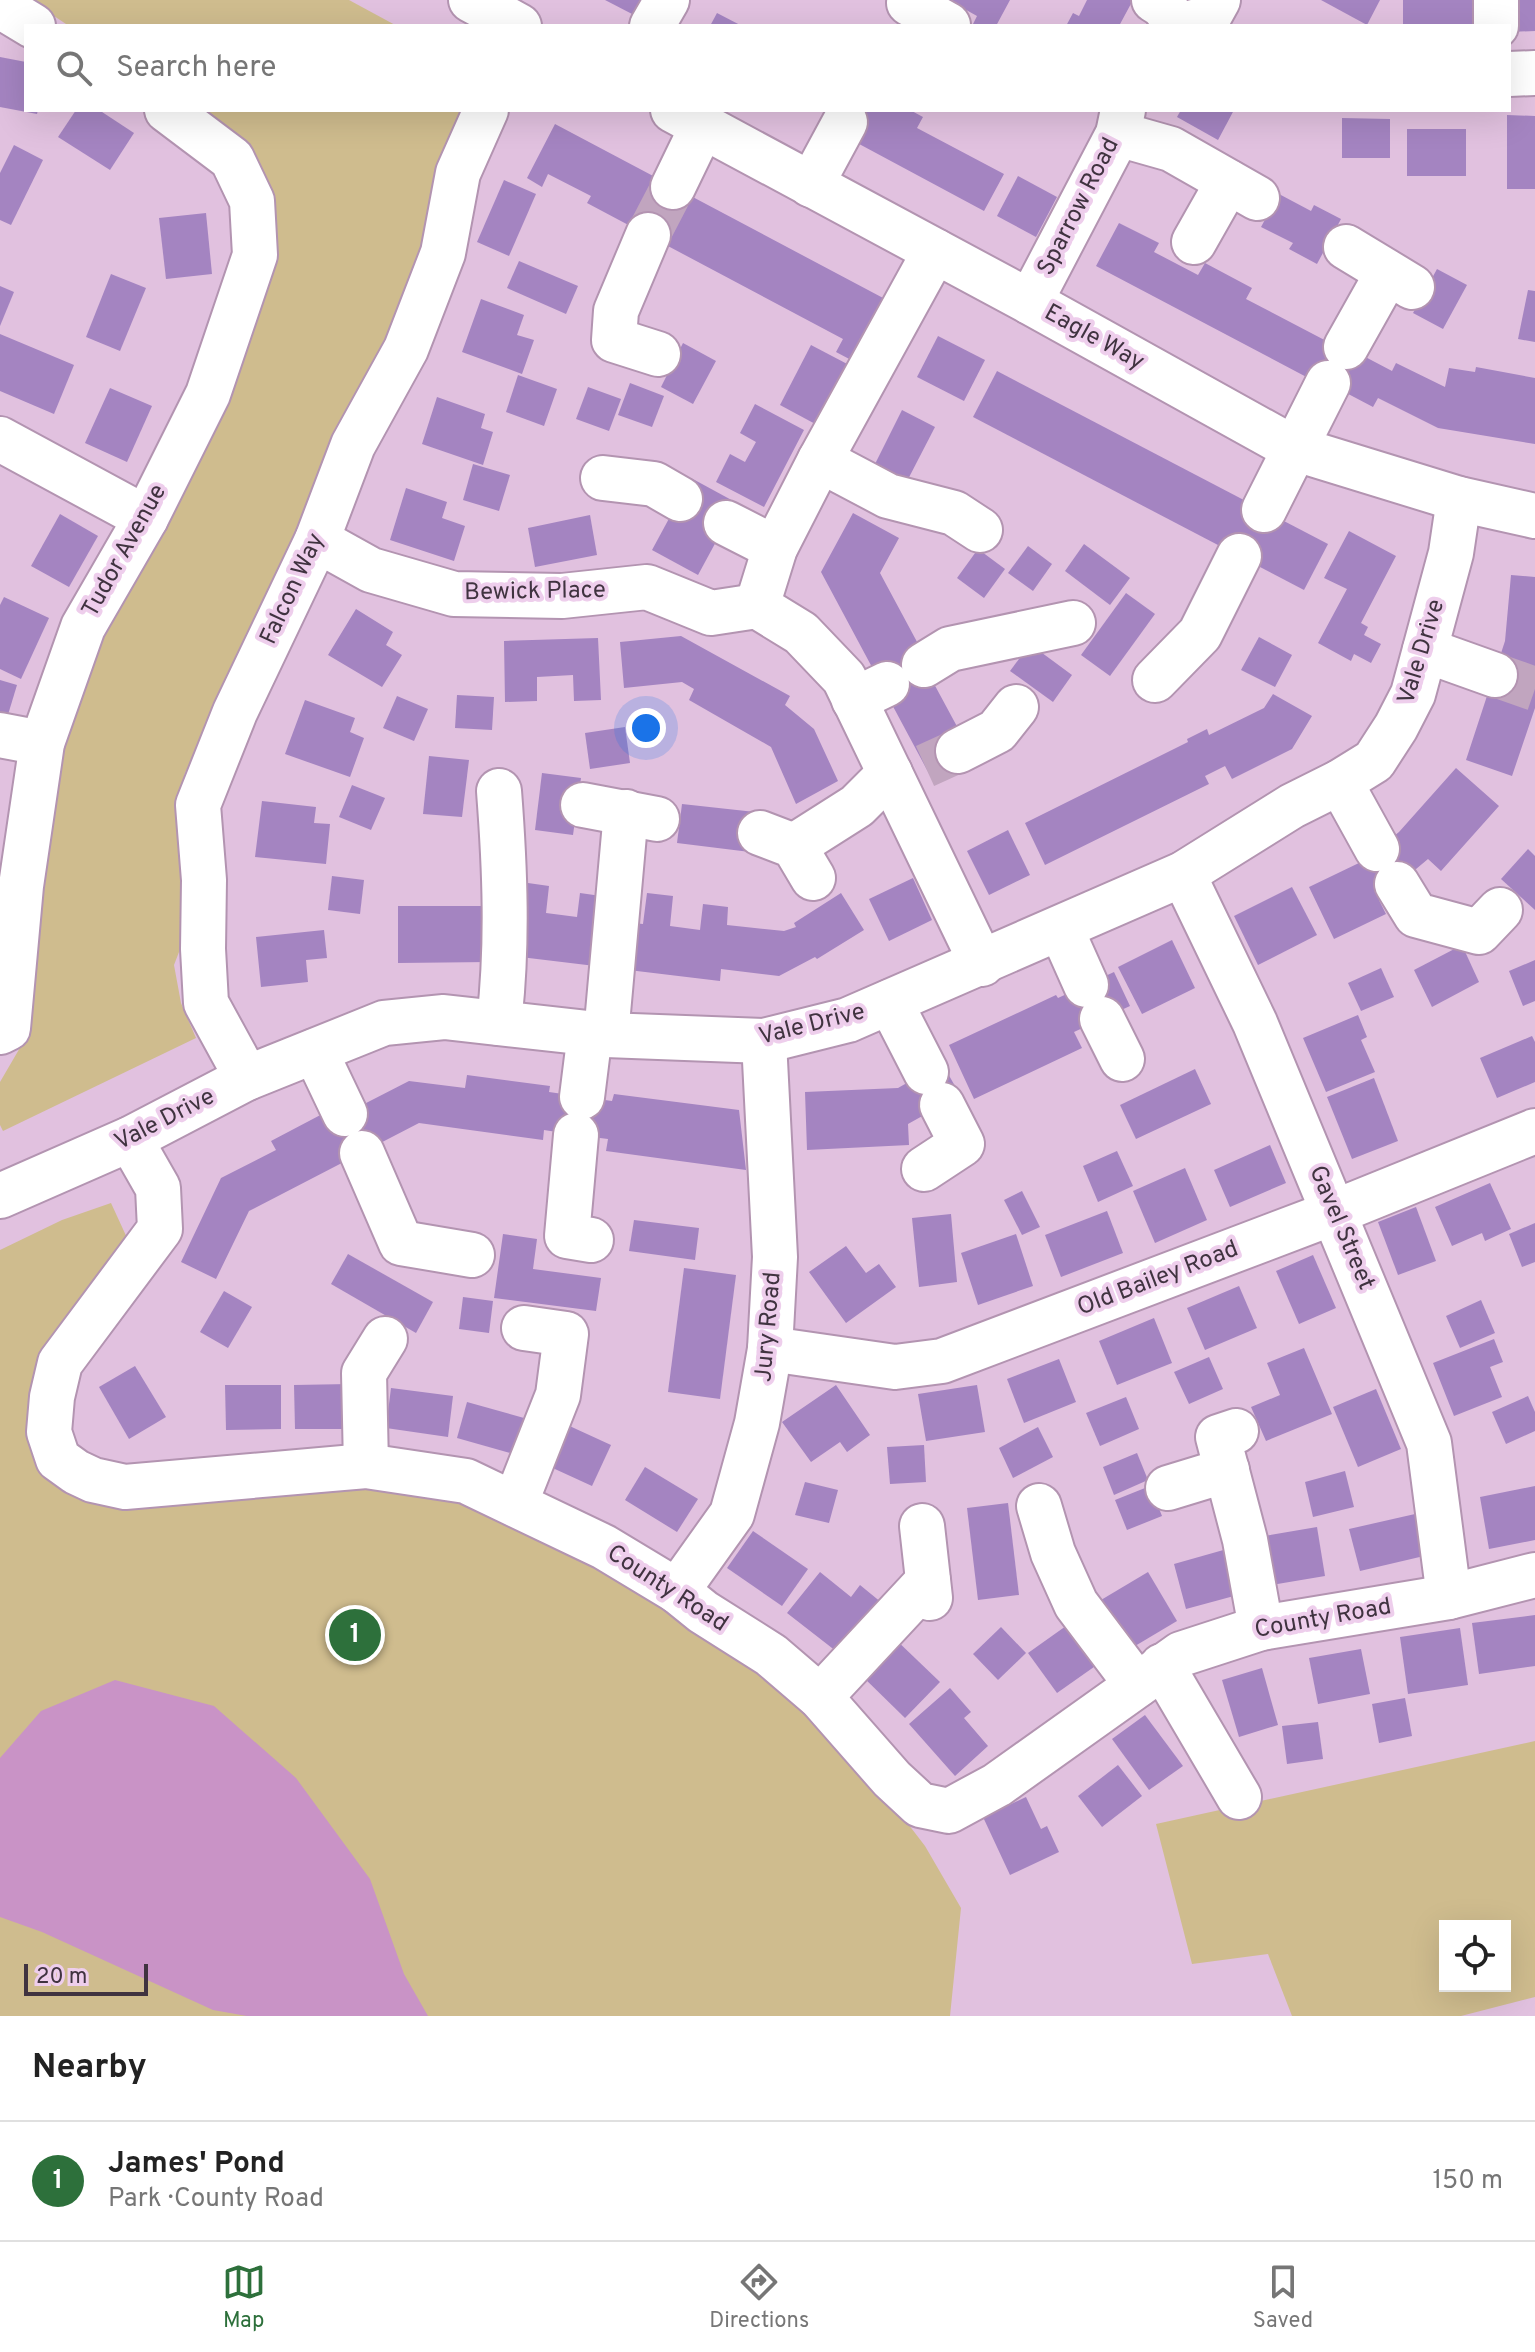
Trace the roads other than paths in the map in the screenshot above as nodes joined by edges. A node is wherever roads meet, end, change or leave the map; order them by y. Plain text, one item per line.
1 (471, 0) edge
2 (667, 0) edge
3 (1154, 0) edge
4 (1496, 0) edge
5 (0, 6) edge
6 (906, 10) edge
7 (1202, 19) edge
8 (30, 24) edge
9 (515, 24) edge
10 (653, 24) edge
11 (945, 24) edge
12 (1496, 24) edge
13 (1535, 73) edge
14 (1511, 74) edge
15 (170, 112) edge
16 (485, 112) edge
17 (688, 118) edge
18 (845, 122) dead end
19 (1120, 122) edge
20 (811, 185) junction
21 (673, 187) tunnel mouth
22 (648, 235) tunnel mouth
23 (1194, 242) dead end
24 (1346, 247) dead end
25 (935, 251) junction
26 (1030, 302) junction
27 (658, 354) dead end
28 (0, 439) edge
29 (1293, 448) junction
30 (820, 460) junction
31 (603, 478) dead end
32 (680, 499) dead end
33 (1459, 499) junction
34 (1264, 510) dead end
35 (1535, 516) edge
36 (146, 518) junction
37 (726, 523) dead end
38 (980, 530) dead end
39 (317, 540) junction
40 (775, 548) junction
41 (1239, 556) dead end
42 (757, 606) junction
43 (1073, 623) dead end
44 (1425, 650) junction
45 (1495, 675) tunnel mouth
46 (1155, 680) dead end
47 (888, 683) junction
48 (1016, 707) dead end
49 (0, 735) edge
50 (42, 743) junction
51 (917, 768) junction
52 (1340, 782) junction
53 (499, 790) dead end
54 (583, 805) dead end
55 (789, 852) dead end
56 (1183, 874) junction
57 (1500, 910) dead end
58 (1061, 929) junction
59 (982, 964) junction
60 (890, 1002) junction
61 (499, 1023) junction
62 (0, 1032) edge
63 (598, 1034) junction
64 (764, 1041) junction
65 (315, 1051) junction
66 (1122, 1059) dead end
67 (247, 1078) junction
68 (1535, 1131) edge
69 (130, 1139) junction
70 (924, 1169) dead end
71 (0, 1195) edge
72 (1335, 1212) junction
73 (591, 1240) dead end
74 (472, 1255) dead end
75 (524, 1328) dead end
76 (385, 1339) dead end
77 (770, 1349) junction
78 (366, 1466) junction
79 (1168, 1488) dead end
80 (515, 1504) junction
81 (1039, 1506) dead end
82 (922, 1526) dead end
83 (1535, 1575) edge
84 (677, 1591) junction
85 (1449, 1597) junction
86 (1261, 1628) junction
87 (1150, 1676) junction
88 (820, 1697) junction
89 (1239, 1797) dead end

1 - 9 street
2 - 10 street
3 - 7 street
4 - 12 street
5 - 8 street
6 - 11 street
13 - 14 street
15 - 36 street, Tudor Avenue
16 - 39 street, Falcon Way
17 - 20 street, Eagle Way
17 - 21 street
18 - 20 street
19 - 23 street
19 - 26 street, Sparrow Road
20 - 25 street, Eagle Way
22 - 27 street
24 - 29 street
25 - 26 street, Eagle Way
25 - 30 street
26 - 29 street, Eagle Way
28 - 36 street
29 - 33 street, Eagle Way
29 - 34 street
30 - 38 street
30 - 40 street
31 - 32 street
33 - 35 street, Eagle Way
33 - 44 street, Vale Drive
36 - 50 street, Tudor Avenue
37 - 40 street
39 - 42 street, Bewick Place
39 - 67 street, Falcon Way
40 - 42 street
41 - 46 street
42 - 47 street
43 - 47 street
44 - 45 street
44 - 52 street, Vale Drive
47 - 51 street
48 - 51 street
49 - 50 street
50 - 62 street, Tudor Avenue
51 - 55 street
51 - 59 street
52 - 56 street, Vale Drive
52 - 57 street
53 - 61 street
54 - 63 street
56 - 58 street, Vale Drive
56 - 72 street, Gavel Street
58 - 59 street, Vale Drive
58 - 66 street
59 - 60 street, Vale Drive
60 - 64 street, Vale Drive
60 - 70 street
61 - 63 street, Vale Drive
61 - 65 street, Vale Drive
63 - 64 street, Vale Drive
63 - 73 street
64 - 77 street, Jury Road
65 - 67 street, Vale Drive
65 - 74 street
67 - 69 street, Vale Drive
68 - 72 street, Old Bailey Road
69 - 71 street, Vale Drive
69 - 78 street, County Road
72 - 77 street, Old Bailey Road
72 - 85 street, Gavel Street
75 - 80 street
76 - 78 street
77 - 84 street, Jury Road
78 - 80 street, County Road
79 - 86 street
80 - 84 street, County Road
81 - 87 street
82 - 88 street
83 - 85 street, County Road
84 - 88 street, County Road
85 - 86 street, County Road
86 - 87 street, County Road
87 - 88 street, County Road
87 - 89 street

